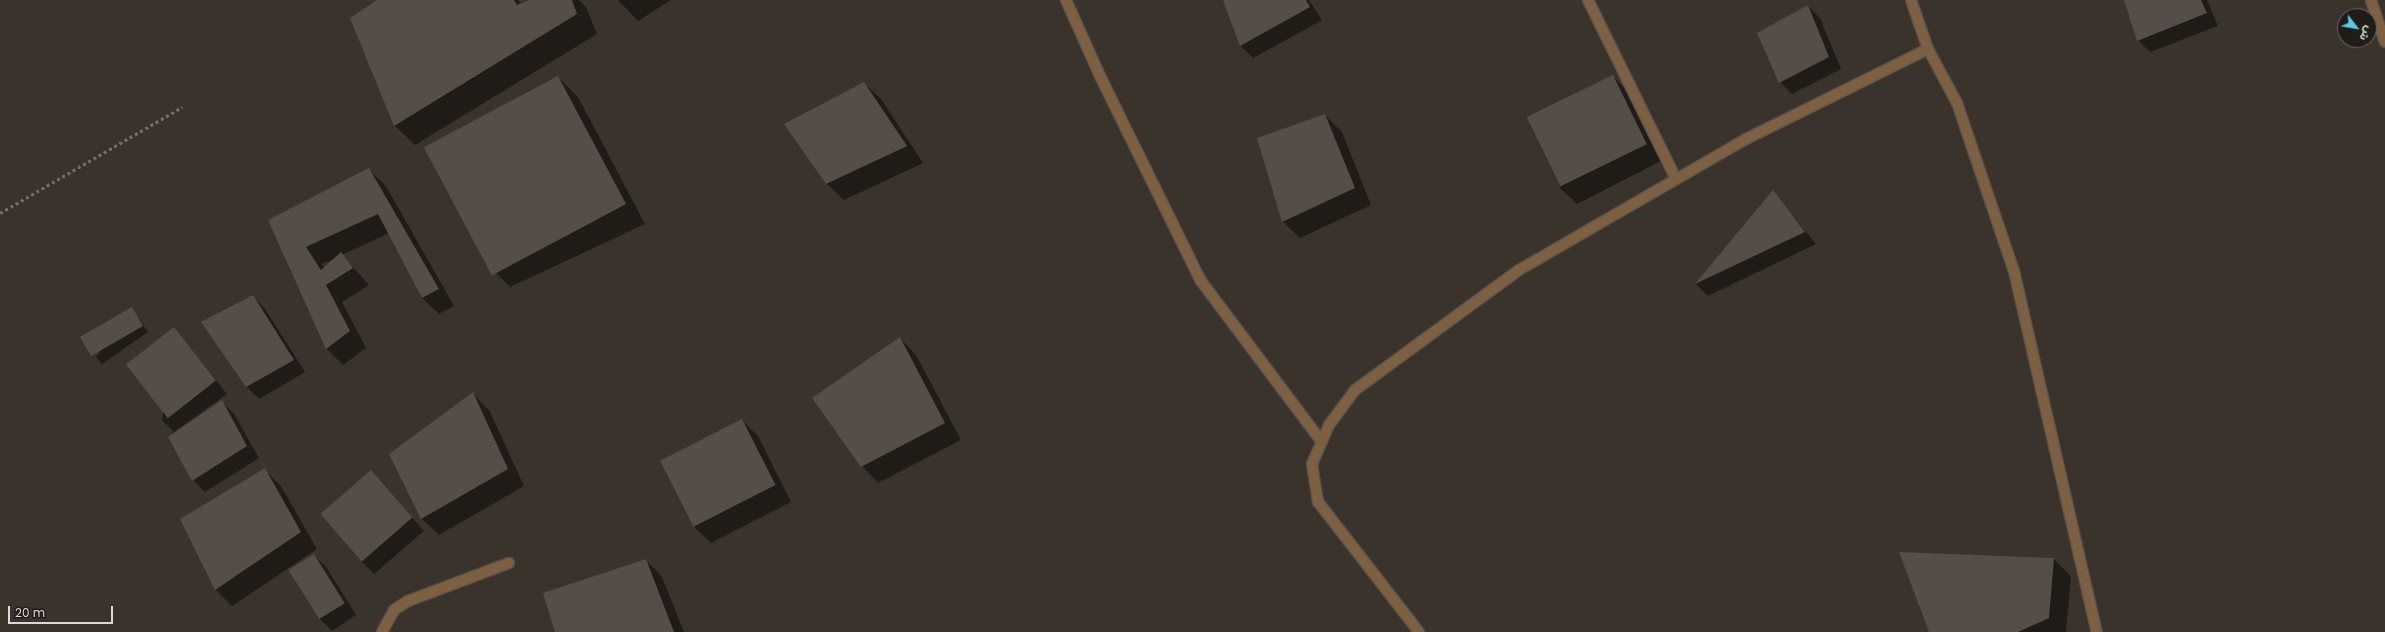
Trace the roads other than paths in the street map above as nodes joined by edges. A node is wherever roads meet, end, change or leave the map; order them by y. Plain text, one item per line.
1 (1066, 0) edge
2 (1588, 0) edge
3 (1911, 0) edge
4 (2371, 0) edge
5 (2385, 42) edge
6 (1928, 49) junction
7 (1676, 179) junction
8 (1322, 442) junction
9 (509, 563) dead end
10 (382, 632) edge
11 (1419, 632) edge
12 (2097, 632) edge

1 - 8 street
2 - 7 street
3 - 6 street
4 - 5 street
6 - 7 street
6 - 12 street
7 - 8 street
8 - 11 street
9 - 10 street

